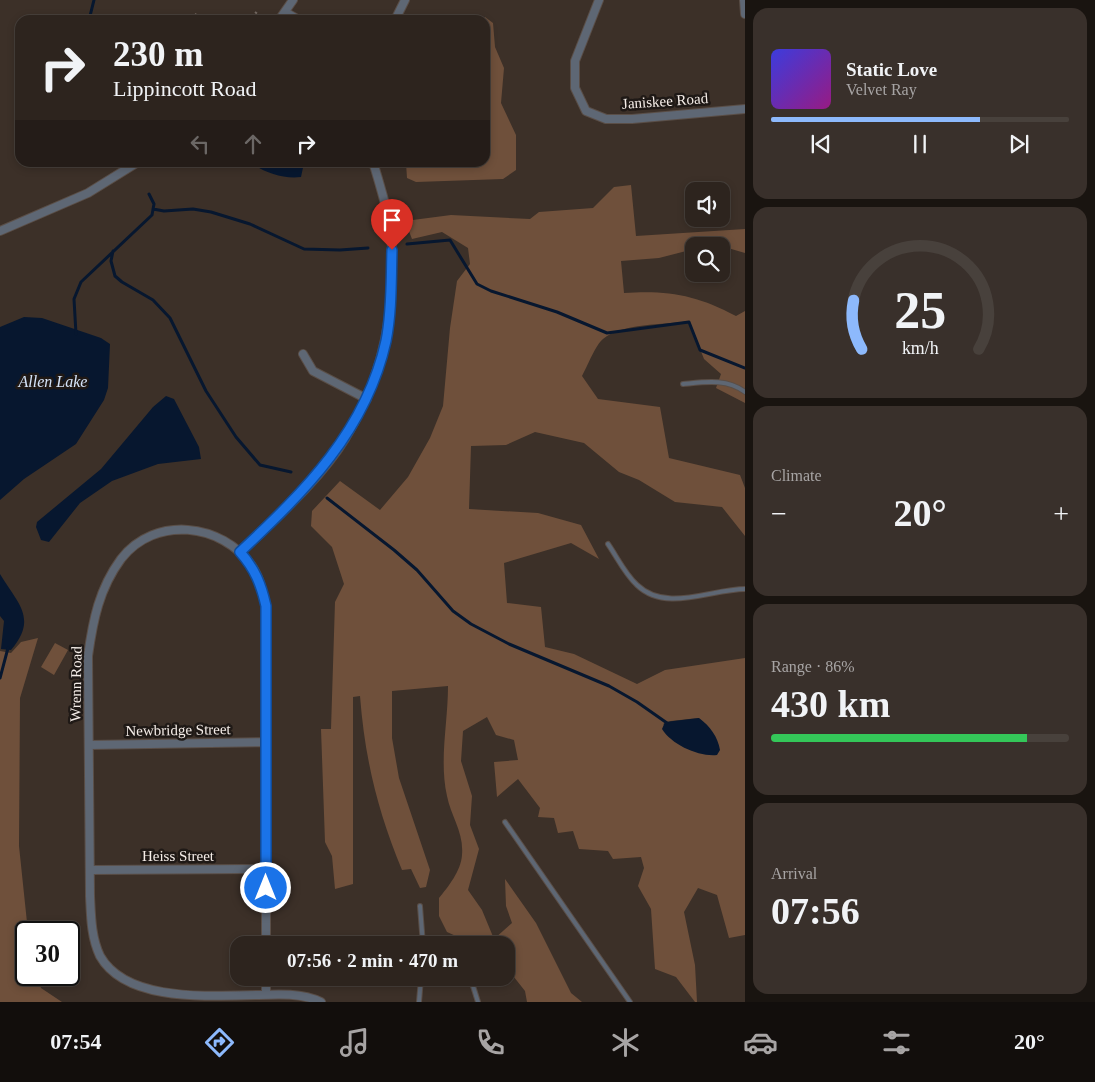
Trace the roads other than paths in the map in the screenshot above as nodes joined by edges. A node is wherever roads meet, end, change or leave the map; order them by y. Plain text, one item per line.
1 (293, 0) edge
2 (406, 0) edge
3 (599, 0) edge
4 (744, 0) edge
5 (285, 12) junction
6 (745, 14) edge
7 (283, 15) edge
8 (290, 15) edge
9 (398, 15) edge
10 (745, 109) edge
11 (130, 167) edge
12 (374, 167) edge
13 (0, 231) edge
14 (303, 354) dead end
15 (683, 384) dead end
16 (745, 392) edge
17 (367, 399) junction
18 (608, 544) dead end
19 (240, 552) junction
20 (745, 588) edge
21 (266, 742) junction
22 (89, 745) junction
23 (505, 822) dead end
24 (266, 869) junction
25 (90, 870) junction
26 (420, 906) dead end
27 (266, 936) edge
28 (422, 936) edge
29 (266, 986) edge
30 (421, 986) edge
31 (473, 986) edge
32 (266, 994) junction
33 (322, 1002) edge
34 (419, 1002) edge
35 (478, 1002) edge
36 (630, 1002) edge

1 - 5 street
2 - 9 street
3 - 10 street, Janiskee Road
4 - 6 street
5 - 7 street
5 - 8 street
11 - 13 street
12 - 17 street
14 - 17 street
15 - 16 lane
17 - 19 street
18 - 20 lane
19 - 21 street, Wrenn Road
19 - 22 street, Wrenn Road
21 - 22 street, Newbridge Street
21 - 24 street, Wrenn Road
22 - 25 street, Wrenn Road
23 - 36 lane
24 - 25 street, Heiss Street
24 - 27 street, Wrenn Road
25 - 32 street, Wrenn Road
26 - 28 lane
29 - 32 street
30 - 34 lane
31 - 35 lane
32 - 33 street, Wrenn Road

